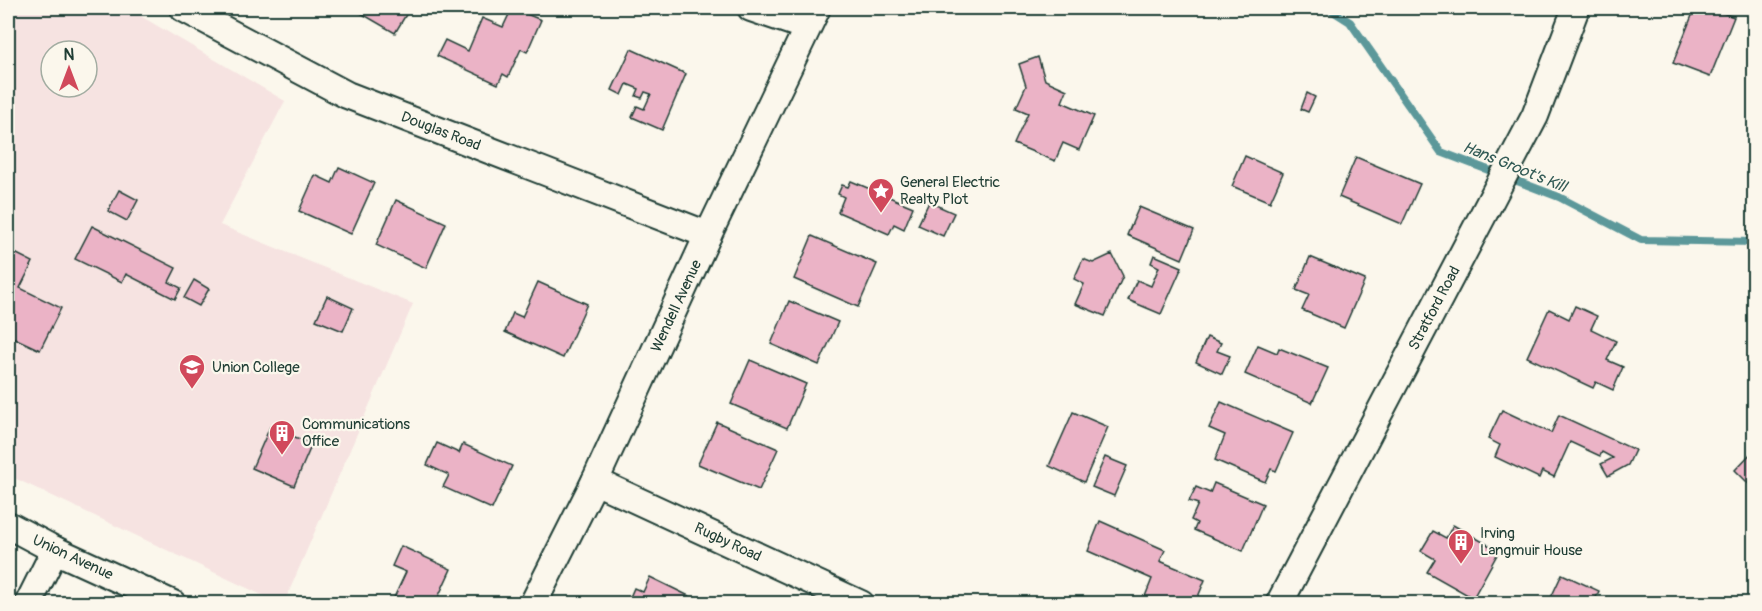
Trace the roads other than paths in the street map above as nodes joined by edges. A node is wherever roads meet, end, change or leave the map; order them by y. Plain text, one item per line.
1 (183, 8) edge
2 (751, 8) edge
3 (1576, 8) edge
4 (812, 17) edge
5 (708, 236) junction
6 (595, 481) junction
7 (8, 525) edge
8 (55, 550) junction
9 (28, 603) edge
10 (172, 603) edge
11 (533, 603) edge
12 (861, 603) edge
13 (1279, 603) edge

1 - 5 street, Douglas Road
2 - 4 street
3 - 13 street, Stratford Road
4 - 5 street, Wendell Avenue
5 - 6 street, Wendell Avenue
6 - 11 street, Wendell Avenue
6 - 12 street, Rugby Road
7 - 8 street, Union Avenue
8 - 9 street
8 - 10 street, Union Avenue

